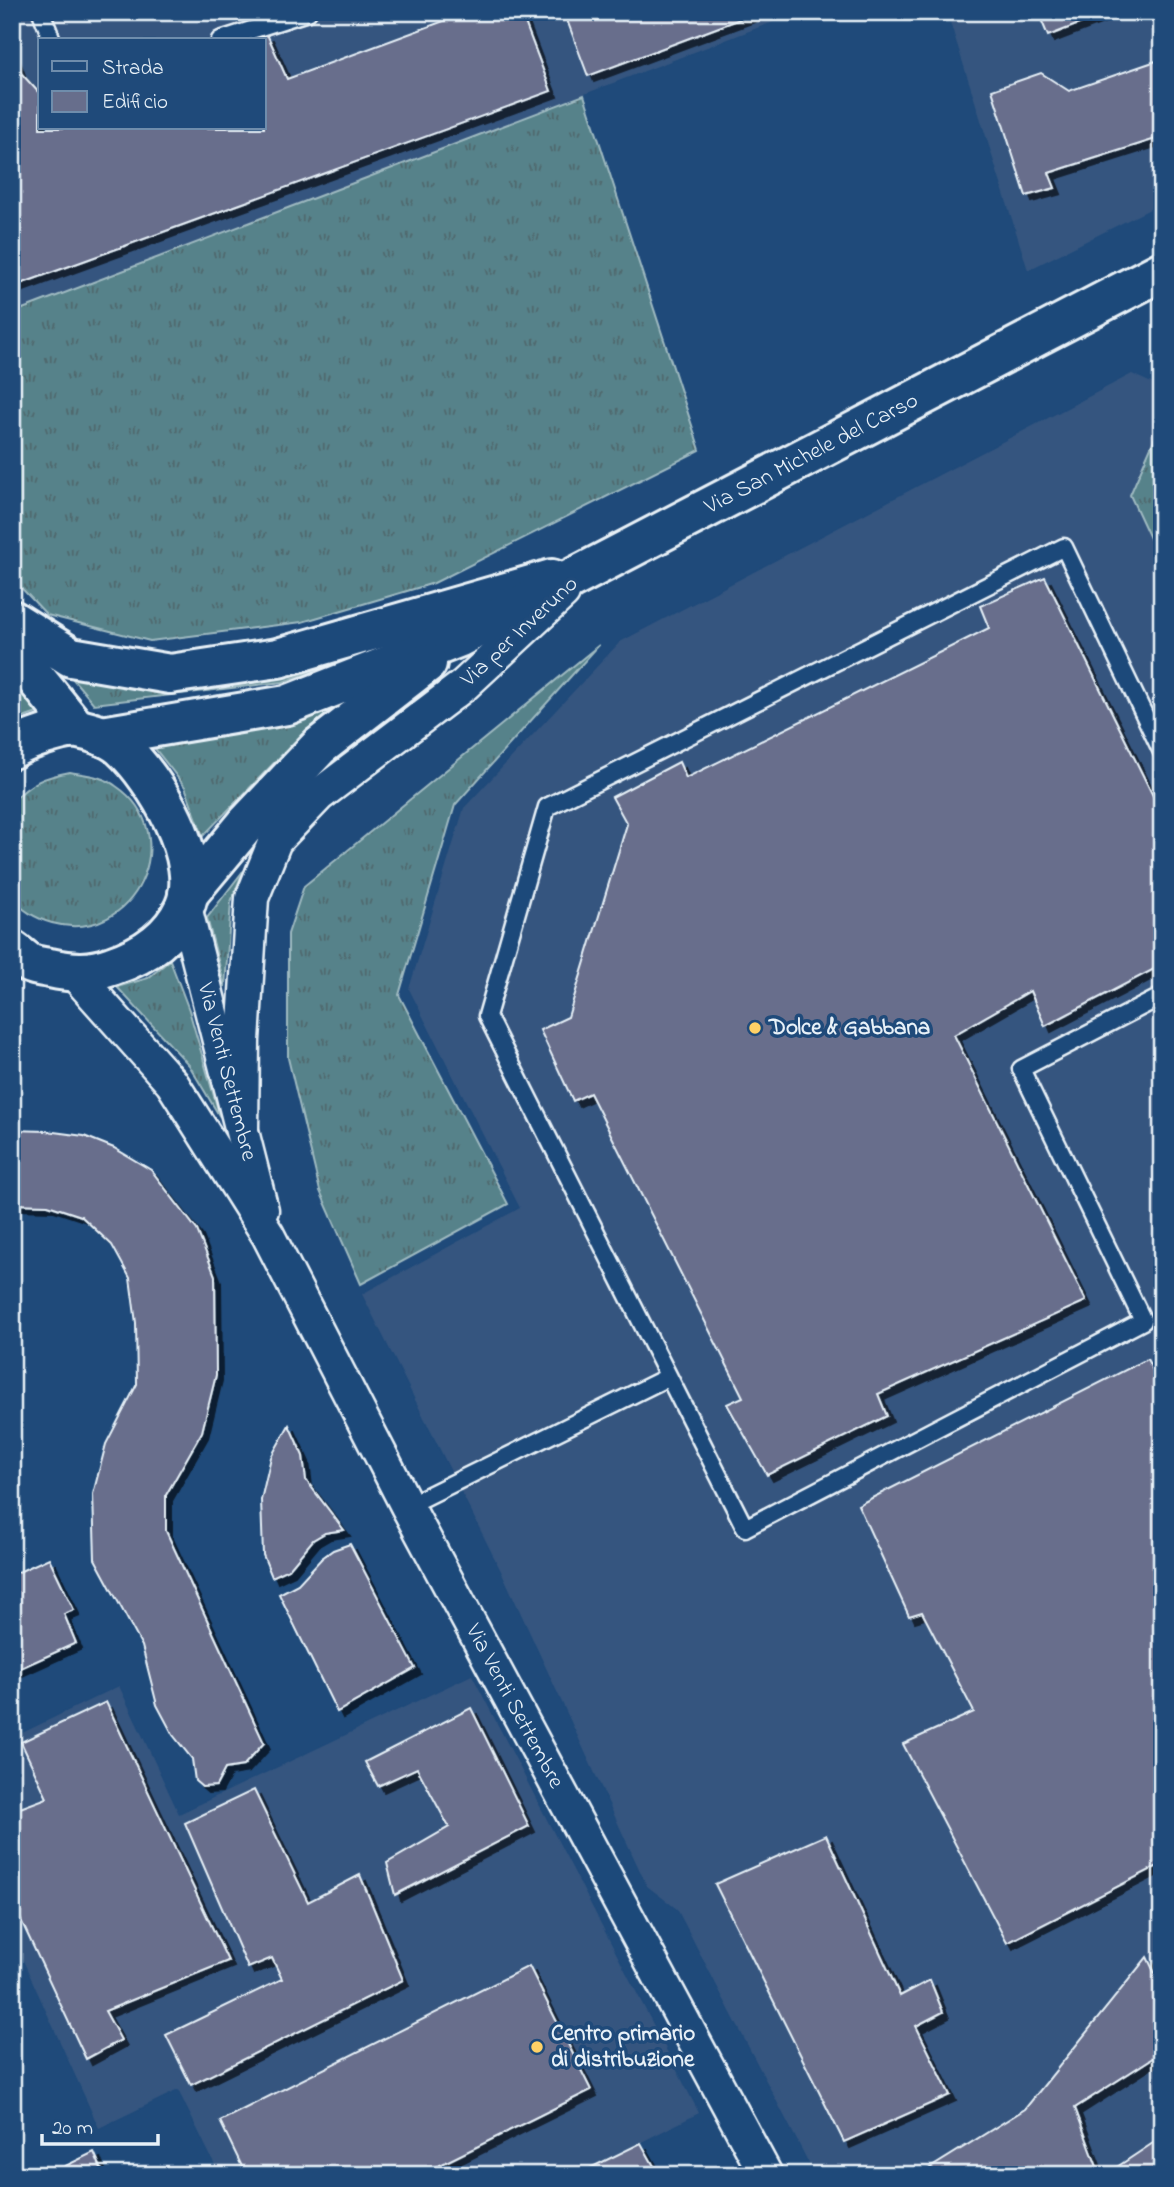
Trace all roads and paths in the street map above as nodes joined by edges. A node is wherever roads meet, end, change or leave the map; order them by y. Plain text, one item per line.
1 (41, 12) edge
2 (308, 12) edge
3 (50, 38) edge
4 (226, 38) edge
5 (1162, 271) edge
6 (591, 567) junction
7 (12, 620) edge
8 (460, 637) junction
9 (12, 649) edge
10 (89, 732) junction
11 (12, 749) edge
12 (1162, 752) edge
13 (186, 900) junction
14 (19, 961) edge
15 (74, 973) junction
16 (1162, 996) edge
17 (242, 1129) junction
18 (268, 1235) junction
19 (668, 1377) junction
20 (407, 1506) junction
21 (766, 2175) edge

1 - 3 lane
2 - 4 lane
5 - 6 main road, Via San Michele del Carso
6 - 7 main road, Via per Inveruno
6 - 8 main road, Via San Michele del Carso
6 - 17 street, Via per Inveruno
8 - 10 main road, Via per Inveruno
8 - 13 main road, Via per Inveruno
9 - 10 main road
10 - 11 main road, Via per Inveruno
10 - 13 main road
12 - 19 lane
13 - 15 main road, Via per Inveruno
13 - 17 street, Via Venti Settembre
14 - 15 main road
15 - 18 street, Via Venti Settembre
16 - 19 lane
17 - 18 street, Via Venti Settembre
18 - 20 street, Via Venti Settembre
19 - 20 lane
20 - 21 street, Via Venti Settembre

